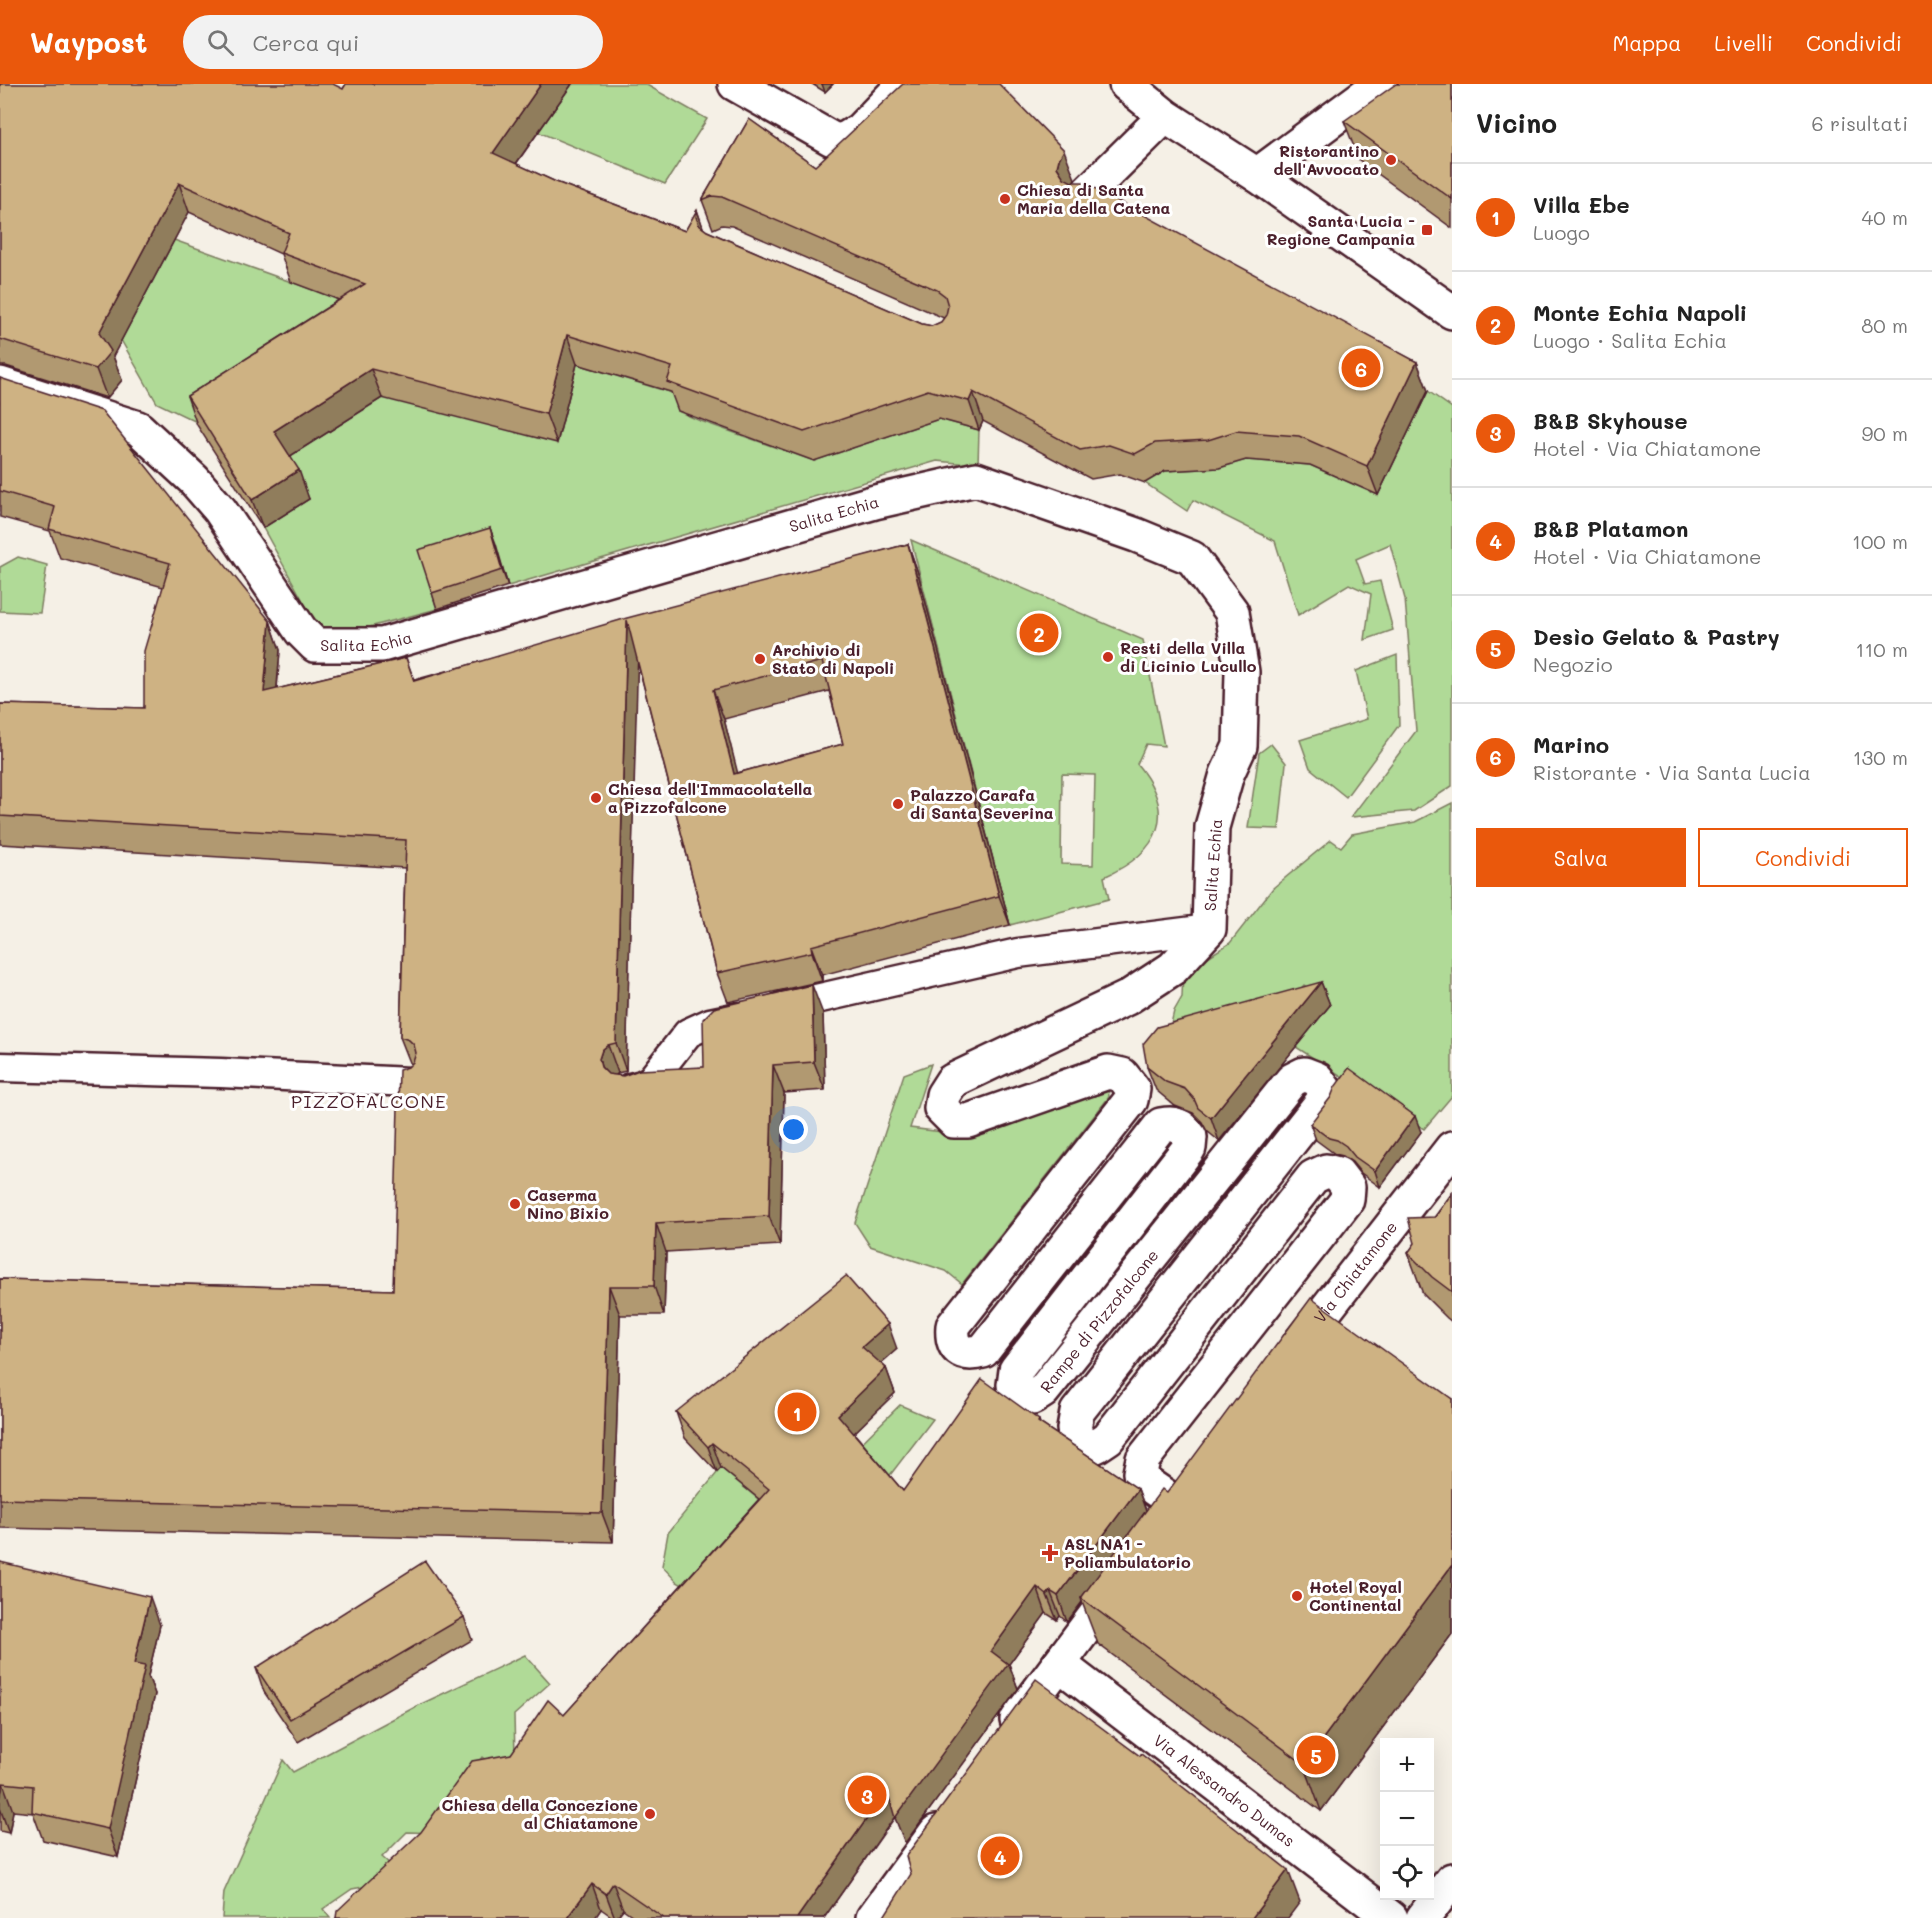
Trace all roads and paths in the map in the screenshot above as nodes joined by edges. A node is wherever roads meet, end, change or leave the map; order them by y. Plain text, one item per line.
1 (735, 84) edge
2 (904, 84) edge
3 (1126, 84) edge
4 (1380, 84) edge
5 (1165, 116) junction
6 (1257, 175) junction
7 (1087, 193) edge
8 (1452, 312) edge
9 (0, 384) edge
10 (1209, 929) junction
11 (1173, 968) joint
12 (0, 1067) edge
13 (410, 1082) edge
14 (626, 1088) edge
15 (1452, 1148) edge
16 (1284, 1365) edge
17 (1199, 1477) edge
18 (1178, 1505) junction
19 (1157, 1533) edge
20 (1136, 1561) edge
21 (1059, 1664) junction
22 (997, 1748) edge
23 (956, 1805) edge
24 (1452, 1880) edge
25 (873, 1918) edge
26 (1391, 1918) edge
27 (1423, 1918) edge

1 - 2 street
3 - 5 street
4 - 6 street
5 - 6 street
5 - 7 street
6 - 8 street
9 - 10 street, Salita Echia
10 - 11 street, Salita Echia
10 - 14 lane
11 - 18 street, Rampe di Pizzofalcone
12 - 13 lane
15 - 16 street, Via Chiatamone
17 - 18 street
18 - 19 street
20 - 21 street
21 - 22 street
21 - 26 street, Via Alessandro Dumas
23 - 25 street
24 - 27 street

